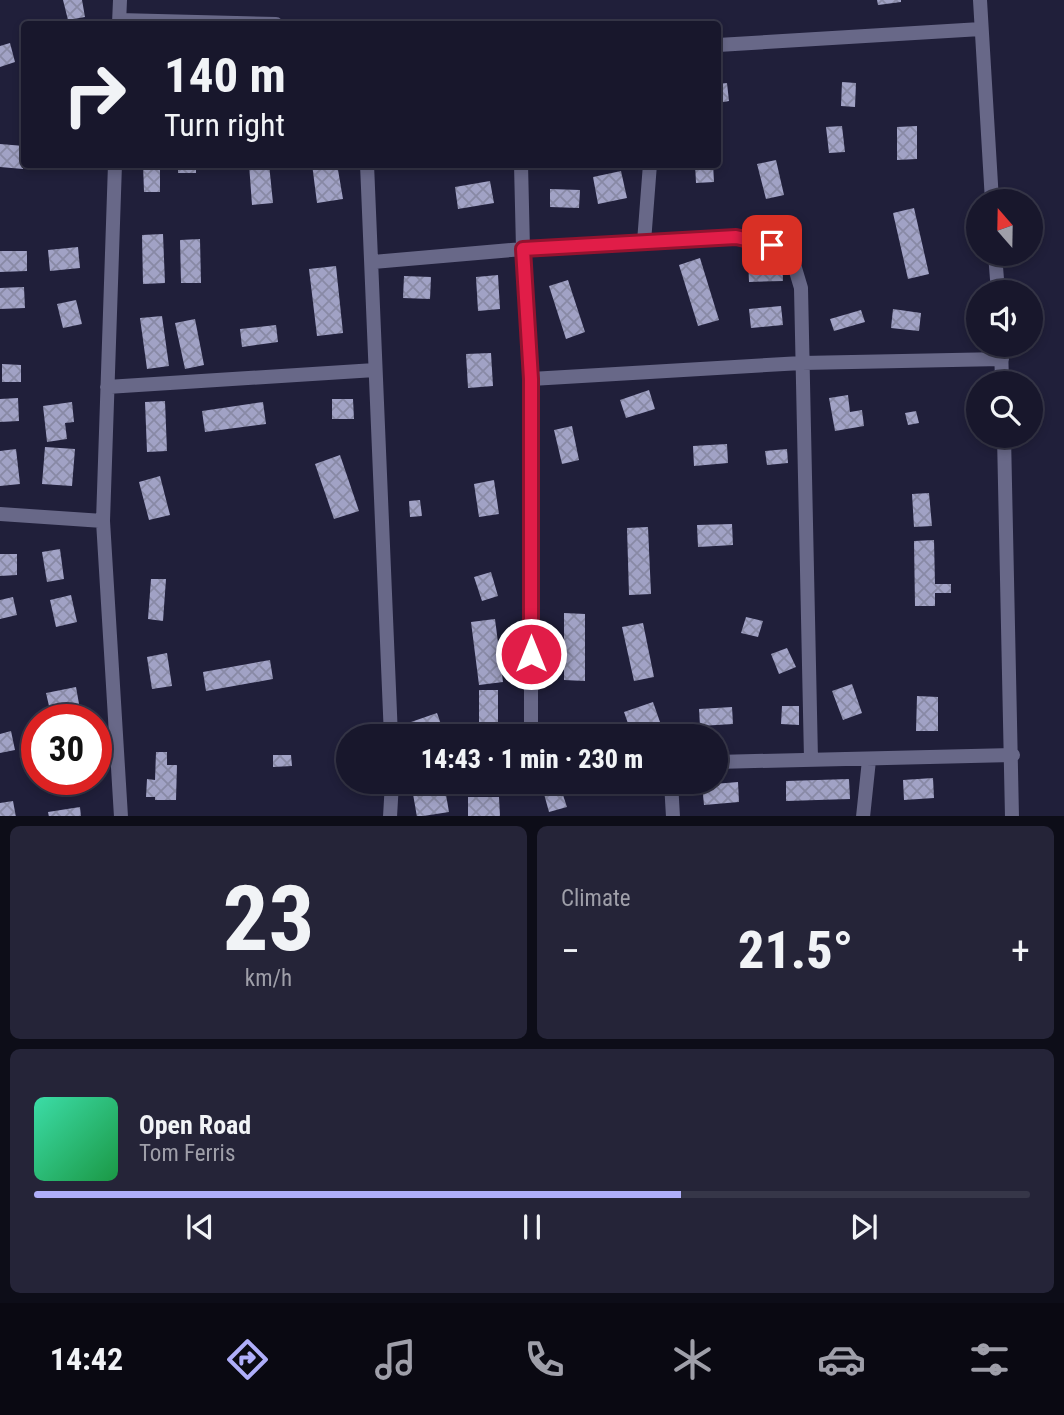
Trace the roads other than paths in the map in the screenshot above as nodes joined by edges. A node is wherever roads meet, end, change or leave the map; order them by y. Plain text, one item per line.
1 (120, 0) edge
2 (980, 0) edge
3 (119, 21) edge
4 (981, 29) junction
5 (721, 45) edge
6 (115, 168) edge
7 (367, 168) edge
8 (521, 168) edge
9 (650, 168) edge
10 (991, 189) edge
11 (644, 242) junction
12 (523, 249) junction
13 (373, 262) junction
14 (966, 354) edge
15 (802, 363) junction
16 (374, 370) junction
17 (531, 379) junction
18 (107, 387) junction
19 (1004, 448) edge
20 (0, 514) edge
21 (103, 521) junction
22 (390, 724) edge
23 (531, 724) edge
24 (1013, 755) junction
25 (811, 759) junction
26 (869, 760) junction
27 (728, 762) edge
28 (391, 794) edge
29 (672, 794) edge
30 (121, 816) edge
31 (390, 816) edge
32 (673, 816) edge
33 (863, 816) edge
34 (1012, 816) edge

1 - 3 street
2 - 4 street
4 - 5 street
4 - 10 street
6 - 18 street
7 - 13 street
8 - 12 street
9 - 11 street
11 - 12 street
11 - 15 street
12 - 13 street
12 - 17 street
13 - 16 street
14 - 15 street
15 - 17 street
15 - 25 street
16 - 18 street
16 - 22 street
17 - 23 street
18 - 21 street
19 - 24 street
20 - 21 street
21 - 30 street
24 - 26 street
24 - 34 street
25 - 26 street
25 - 27 street
26 - 33 street
28 - 31 street
29 - 32 street

